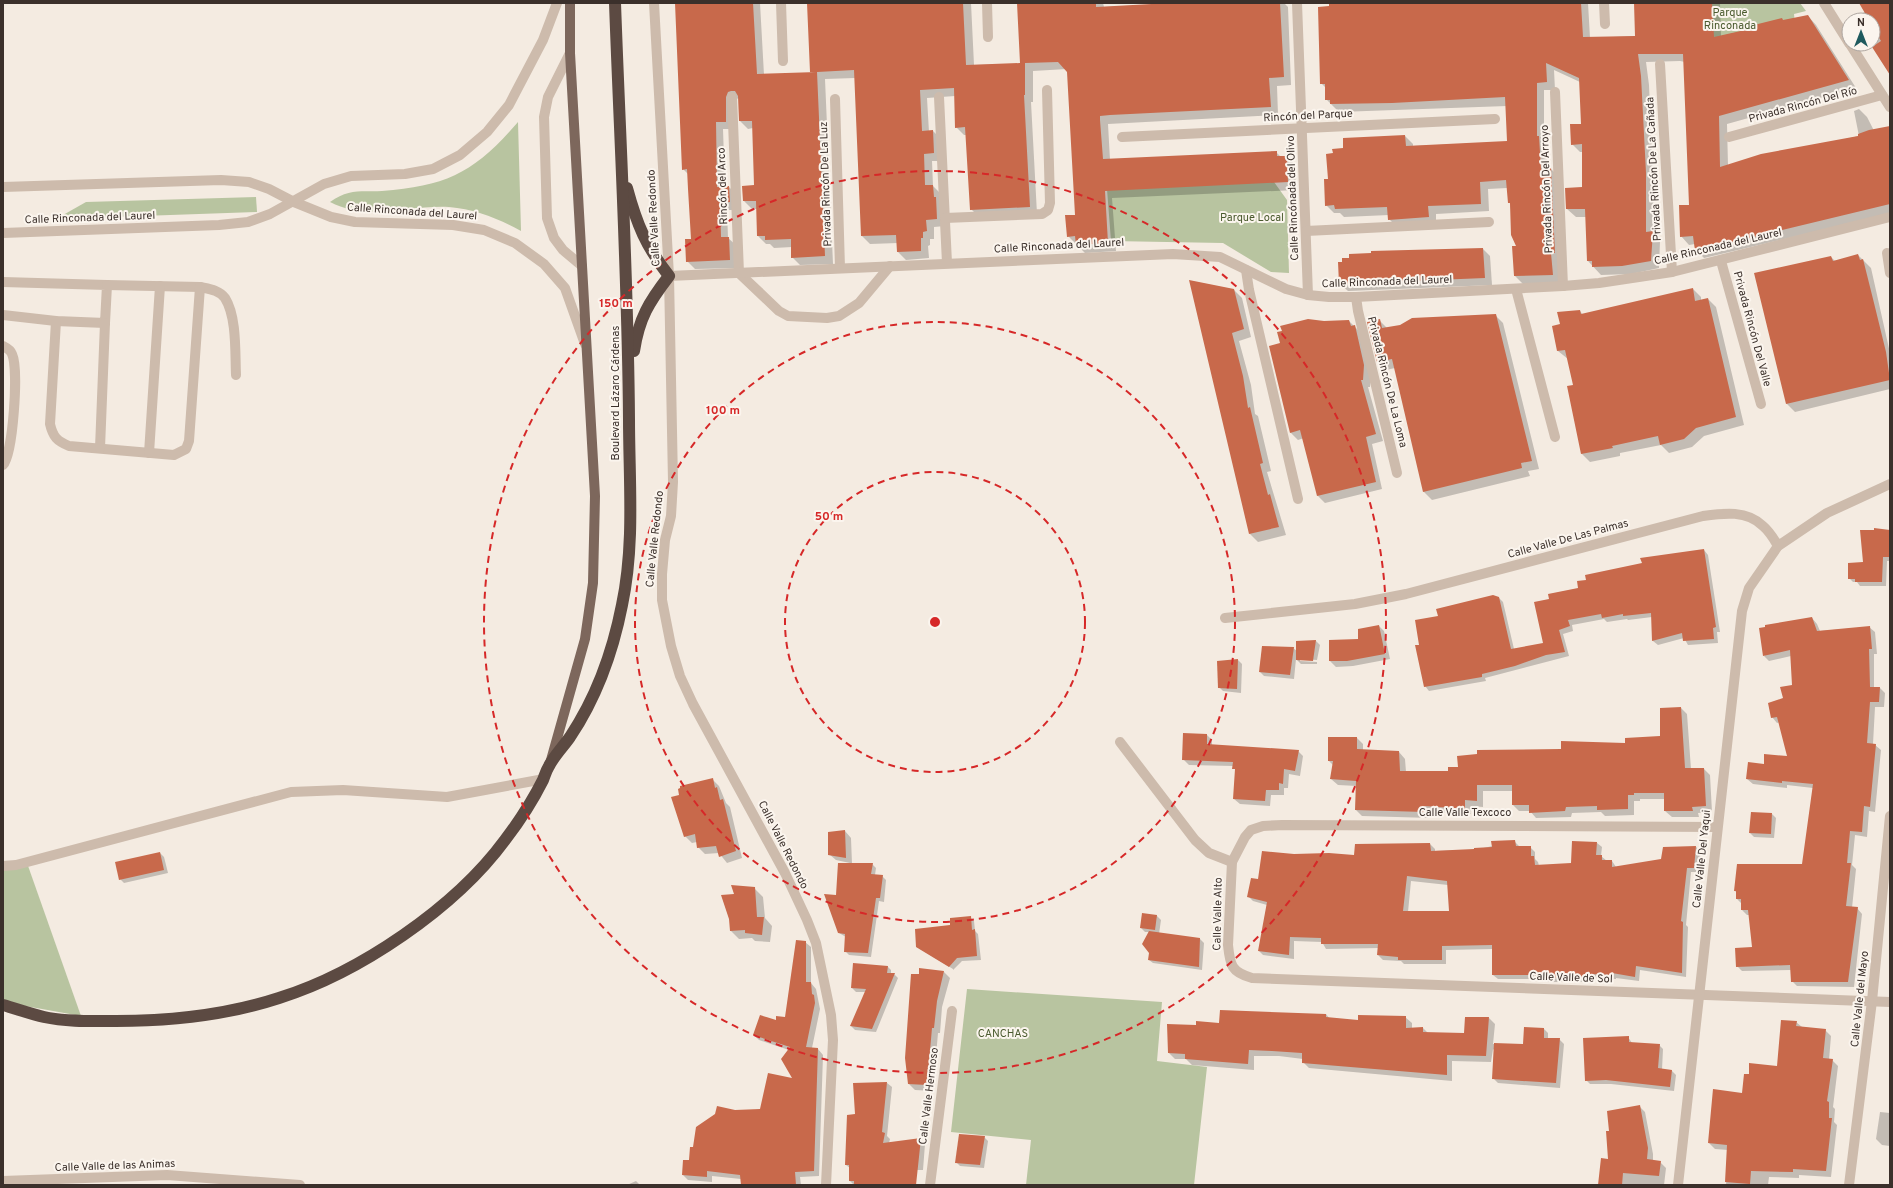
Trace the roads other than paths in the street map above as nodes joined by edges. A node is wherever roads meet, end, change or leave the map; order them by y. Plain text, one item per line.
1 (557, 3) edge
2 (570, 3) edge
3 (615, 3) edge
4 (654, 3) edge
5 (781, 3) edge
6 (987, 3) edge
7 (1297, 3) edge
8 (1604, 3) edge
9 (1824, 3) edge
10 (1605, 24) dead end
11 (1841, 30) edge
12 (988, 37) dead end
13 (1855, 52) edge
14 (570, 53) junction
15 (783, 61) dead end
16 (1660, 64) dead end
17 (1046, 90) dead end
18 (1555, 92) dead end
19 (1882, 95) junction
20 (732, 97) dead end
21 (939, 97) dead end
22 (835, 99) dead end
23 (1890, 107) edge
24 (1495, 119) dead end
25 (1302, 128) junction
26 (1122, 137) dead end
27 (1729, 137) dead end
28 (621, 167) junction
29 (3, 187) edge
30 (294, 202) junction
31 (1890, 217) edge
32 (946, 218) junction
33 (1489, 222) dead end
34 (1306, 231) junction
35 (3, 233) edge
36 (1887, 253) dead end
37 (1721, 260) junction
38 (948, 263) junction
39 (582, 266) junction
40 (890, 266) junction
41 (840, 268) junction
42 (1246, 270) junction
43 (1672, 272) junction
44 (739, 273) junction
45 (1890, 273) edge
46 (669, 276) junction
47 (3, 282) edge
48 (107, 285) junction
49 (160, 286) junction
50 (1563, 286) junction
51 (200, 287) junction
52 (1516, 288) junction
53 (1308, 295) junction
54 (1356, 296) junction
55 (3, 316) edge
56 (56, 321) junction
57 (105, 323) junction
58 (3, 346) edge
59 (588, 350) junction
60 (236, 376) dead end
61 (629, 382) junction
62 (1761, 404) dead end
63 (1555, 437) dead end
64 (100, 448) junction
65 (149, 453) junction
66 (3, 465) edge
67 (1397, 473) dead end
68 (1890, 484) edge
69 (1298, 499) dead end
70 (1778, 546) junction
71 (1225, 618) dead end
72 (1120, 742) dead end
73 (549, 765) junction
74 (544, 779) junction
75 (1890, 816) edge
76 (1717, 827) junction
77 (1232, 862) junction
78 (3, 866) edge
79 (1252, 978) joint
80 (1700, 995) junction
81 (1872, 1001) junction
82 (1890, 1002) edge
83 (3, 1006) edge
84 (952, 1010) dead end
85 (3, 1181) edge
86 (300, 1185) edge
87 (826, 1185) edge
88 (930, 1185) edge
89 (1678, 1185) edge
90 (1849, 1185) edge

1 - 30 street, Calle Rinconada del Laurel
2 - 14 main road, Boulevard Lázaro Cárdenas
3 - 28 highway, Boulevard Lázaro Cárdenas
4 - 46 street, Calle Valle Redondo
5 - 15 street
6 - 12 street
7 - 25 street, Calle Rincónada del Olivo
8 - 10 street
9 - 11 street
13 - 19 street
14 - 39 main road, Boulevard Lázaro Cárdenas
14 - 39 street
16 - 43 street, Privada Rincón De La Cañada
17 - 32 street
18 - 50 street, Privada Rincón Del Arroyo
19 - 23 street
19 - 27 street, Privada Rincón Del Río
20 - 44 street, Rincón del Arco
21 - 32 street
22 - 41 street, Privada Rincón De La Luz
24 - 25 street, Rincón del Parque
25 - 26 street, Rincón del Parque
25 - 34 street, Calle Rincónada del Olivo
28 - 46 highway
28 - 61 highway, Boulevard Lázaro Cárdenas
29 - 30 street, Calle Rinconada del Laurel
30 - 35 street, Calle Rinconada del Laurel
30 - 59 street, Calle Rinconada del Laurel
31 - 37 street, Calle Rinconada del Laurel
32 - 38 street
33 - 34 street
34 - 53 street, Calle Rincónada del Olivo
36 - 45 street
37 - 43 street, Calle Rinconada del Laurel
37 - 62 street, Privada Rincón Del Valle
38 - 40 street, Calle Rinconada del Laurel
38 - 42 street, Calle Rinconada del Laurel
39 - 59 main road, Boulevard Lázaro Cárdenas
40 - 41 street, Calle Rinconada del Laurel
40 - 44 street
41 - 44 street, Calle Rinconada del Laurel
42 - 53 street, Calle Rinconada del Laurel
42 - 69 street
43 - 50 street, Calle Rinconada del Laurel
44 - 46 street, Calle Rinconada del Laurel
46 - 61 highway
46 - 87 street, Calle Valle Redondo
47 - 48 street
48 - 49 street
48 - 57 street
49 - 51 street
49 - 65 street
50 - 52 street, Calle Rinconada del Laurel
51 - 60 street
51 - 65 street
52 - 54 street, Calle Rinconada del Laurel
52 - 63 street
53 - 54 street, Calle Rinconada del Laurel
54 - 67 street, Privada Rincón De La Loma
55 - 56 street
56 - 57 street
56 - 64 street
57 - 64 street
58 - 66 street
59 - 73 main road, Boulevard Lázaro Cárdenas
61 - 73 highway, Boulevard Lázaro Cárdenas
64 - 65 street
68 - 70 street
70 - 71 street, Calle Valle De Las Palmas
70 - 76 street, Calle Valle Del Yaqui
72 - 77 street
73 - 74 highway, Boulevard Lázaro Cárdenas
74 - 78 street
74 - 83 highway, Boulevard Lázaro Cárdenas
75 - 81 street, Calle Valle del Mayo
76 - 77 street, Calle Valle Texcoco
76 - 80 street, Calle Valle Del Yaqui
77 - 79 street, Calle Valle Alto
79 - 80 street, Calle Valle de Sol
80 - 81 street, Calle Valle de Sol
80 - 89 street, Calle Valle Del Yaqui
81 - 82 street, Calle Valle de Sol
81 - 90 street, Calle Valle del Mayo
84 - 88 street, Calle Valle Hermoso
85 - 86 street, Calle Valle de las Animas

